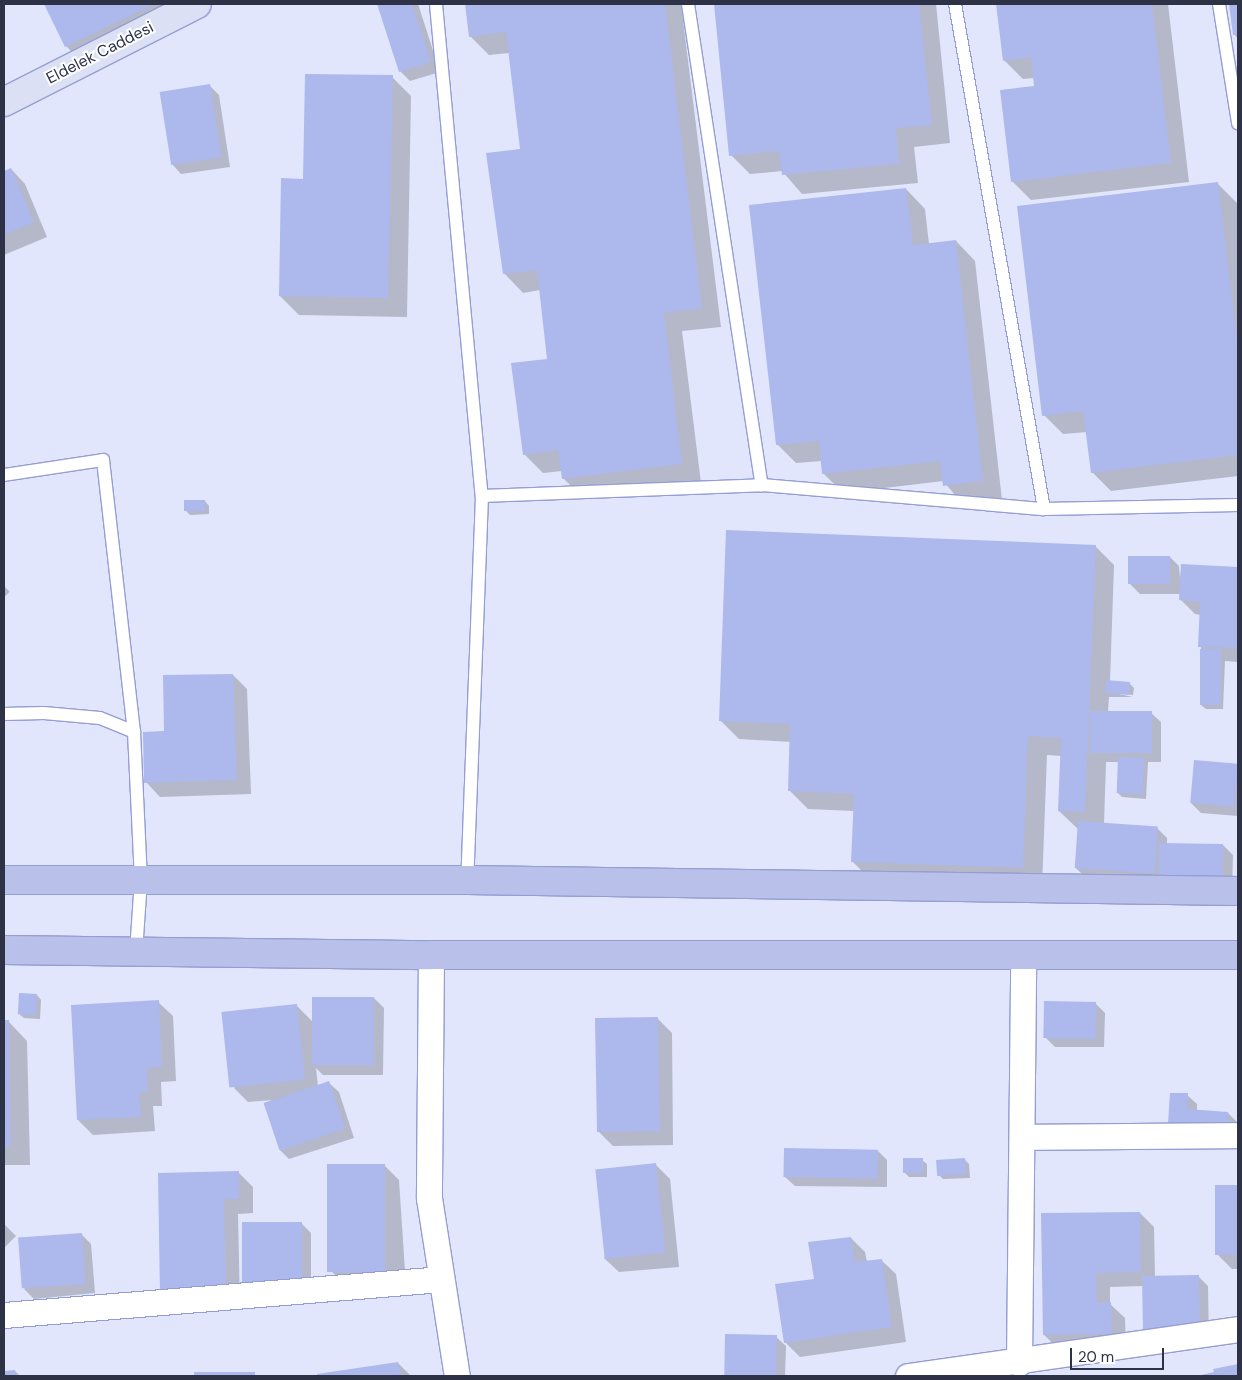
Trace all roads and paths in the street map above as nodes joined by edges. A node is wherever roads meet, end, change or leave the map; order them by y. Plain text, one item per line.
1 (197, 4) edge
2 (436, 4) edge
3 (688, 4) edge
4 (955, 4) edge
5 (1219, 4) edge
6 (170, 11) edge
7 (4, 102) edge
8 (1238, 123) edge
9 (4, 475) edge
10 (762, 485) junction
11 (482, 496) junction
12 (1238, 505) edge
13 (1044, 509) junction
14 (4, 714) edge
15 (134, 732) junction
16 (4, 880) edge
17 (140, 880) junction
18 (467, 880) junction
19 (1238, 891) edge
20 (4, 950) edge
21 (136, 951) junction
22 (1023, 954) junction
23 (431, 955) junction
24 (1238, 955) edge
25 (1238, 1135) edge
26 (1022, 1137) junction
27 (441, 1279) junction
28 (4, 1315) edge
29 (1238, 1330) edge
30 (1019, 1363) junction
31 (457, 1376) edge
32 (908, 1376) edge

1 - 6 street, Eldelek Caddesi
2 - 11 lane
3 - 10 lane
4 - 13 lane
5 - 8 lane
6 - 7 street, Eldelek Caddesi
9 - 15 lane
10 - 11 lane
10 - 13 lane
11 - 18 lane
12 - 13 lane
14 - 15 lane
15 - 17 lane
16 - 17 main road
17 - 18 main road
17 - 21 lane
18 - 19 main road
20 - 21 main road
21 - 23 main road
22 - 23 main road
22 - 24 main road
22 - 26 street
23 - 27 street
25 - 26 street
26 - 30 street
27 - 28 street
27 - 31 street
29 - 30 street
30 - 32 street

